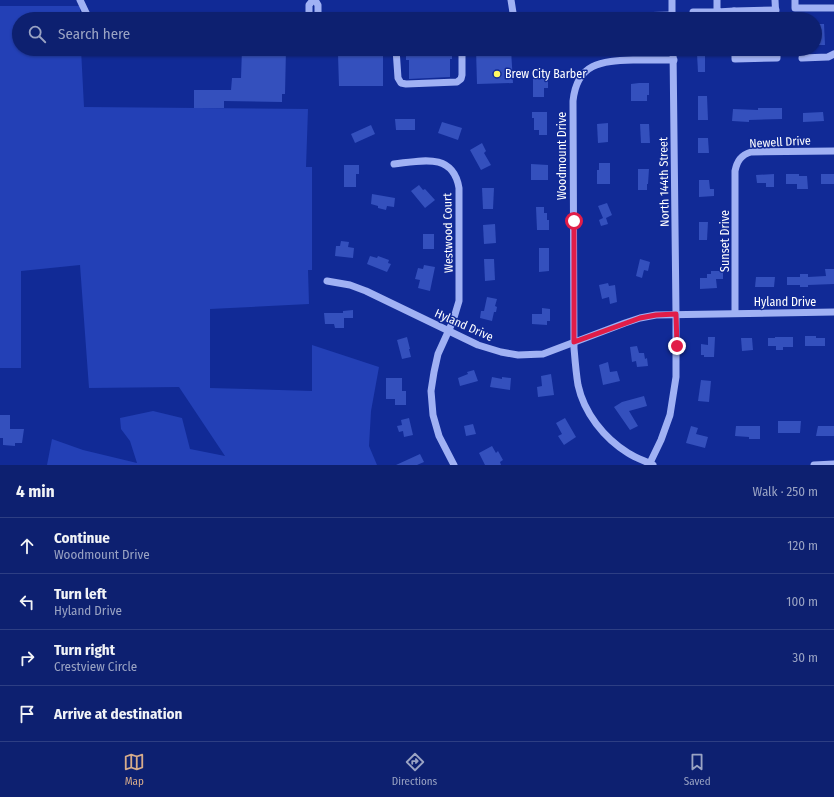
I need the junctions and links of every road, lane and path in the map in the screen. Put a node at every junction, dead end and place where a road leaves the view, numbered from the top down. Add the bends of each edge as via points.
1 (80, 0) edge
2 (314, 0) edge
3 (511, 0) edge
4 (672, 0) edge
5 (716, 0) edge
6 (775, 0) edge
7 (795, 0) edge
8 (834, 8) edge
9 (776, 10) joint
10 (86, 12) edge
11 (309, 12) edge
12 (318, 12) edge
13 (513, 12) edge
14 (672, 12) edge
15 (717, 12) edge
16 (759, 12) edge
17 (834, 54) edge
18 (396, 56) edge
19 (462, 56) edge
20 (674, 56) edge
21 (735, 56) edge
22 (777, 56) edge
23 (802, 58) dead end
24 (674, 60) junction
25 (834, 151) edge
26 (394, 164) dead end
27 (736, 168) joint
28 (327, 281) dead end
29 (834, 312) edge
30 (735, 313) junction
31 (676, 314) junction
32 (448, 331) junction
33 (574, 342) junction
34 (834, 464) edge
35 (454, 465) edge
36 (651, 465) edge
37 (814, 465) edge

1 - 10 street
2 - 11 street via 309,5
2 - 12 street via 318,5
3 - 13 street
4 - 14 street
5 - 15 street
6 - 9 street
7 - 8 street via 795,8
9 - 16 street
17 - 23 street via 828,57
18 - 19 street via 398,78 406,84 457,82 462,75
20 - 24 street, North 144th Street
21 - 22 street via 735,59
24 - 31 street, North 144th Street
24 - 33 street, Woodmount Drive via 605,62 595,65 575,86
25 - 27 street, Newell Drive via 751,152 740,158
26 - 32 street, Westwood Court via 440,162 450,168 457,180 460,294 457,310
27 - 30 street, Sunset Drive
28 - 32 street, Hyland Drive via 366,291
29 - 30 street, Hyland Drive
30 - 31 street, Hyland Drive
31 - 33 street, Hyland Drive via 640,318
31 - 36 street, North 144th Street via 674,398
32 - 33 street, Hyland Drive via 489,349 518,355 543,354
32 - 35 street, Westwood Court via 438,354 432,400 438,436
33 - 36 street, Woodmount Drive via 578,385 592,419 613,442
34 - 37 street

